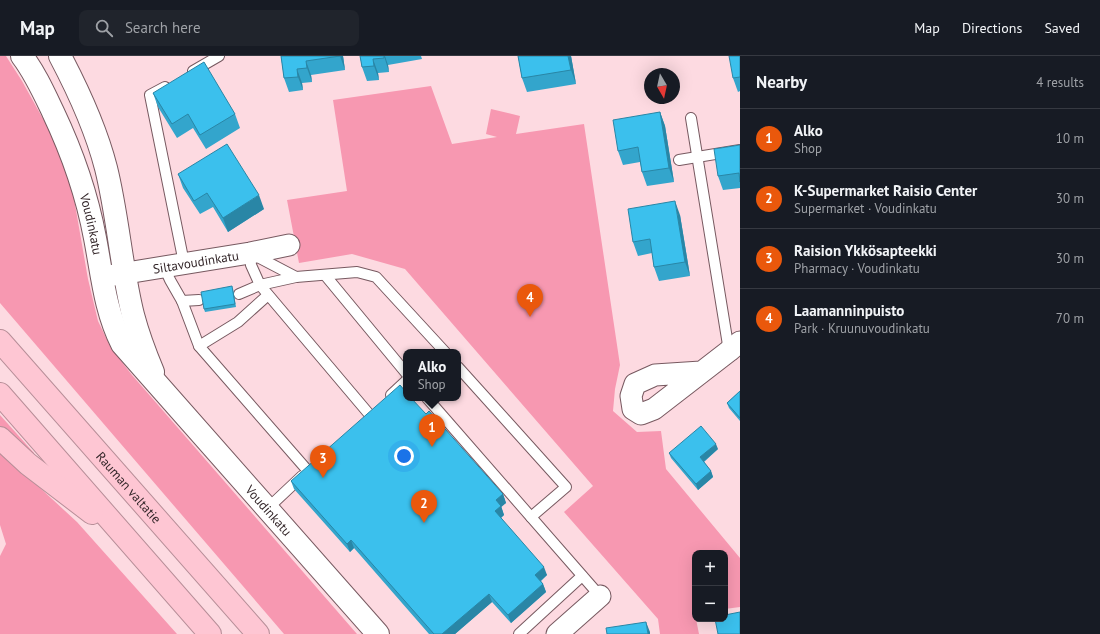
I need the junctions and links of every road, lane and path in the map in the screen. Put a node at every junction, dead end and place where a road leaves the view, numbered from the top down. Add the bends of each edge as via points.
1 (22, 56) edge
2 (60, 56) edge
3 (219, 56) edge
4 (184, 76) edge
5 (170, 83) edge
6 (691, 118) dead end
7 (740, 150) edge
8 (698, 158) junction
9 (679, 160) dead end
10 (289, 245) dead end
11 (250, 253) junction
12 (184, 263) junction
13 (164, 267) junction
14 (125, 274) junction
15 (326, 275) junction
16 (102, 277) junction
17 (296, 278) junction
18 (260, 285) junction
19 (239, 294) dead end
20 (268, 295) junction
21 (199, 300) dead end
22 (182, 301) junction
23 (0, 341) edge
24 (199, 346) junction
25 (734, 347) edge
26 (439, 349) edge
27 (403, 369) edge
28 (461, 370) edge
29 (701, 372) dead end
30 (403, 384) edge
31 (160, 388) junction
32 (0, 394) edge
33 (385, 400) edge
34 (430, 401) edge
35 (369, 414) edge
36 (0, 438) edge
37 (267, 509) junction
38 (531, 517) junction
39 (128, 540) junction
40 (582, 576) junction
41 (600, 596) joint
42 (210, 634) edge
43 (258, 634) edge
44 (378, 634) edge
45 (519, 634) edge
46 (557, 634) edge

1 - 16 main road, Voudinkatu via 58,121 74,161 87,200
2 - 14 main road, Voudinkatu via 82,100 100,146
3 - 4 lane
5 - 12 lane via 150,95
6 - 8 lane
7 - 8 lane
8 - 9 lane
8 - 25 lane
10 - 11 street, Siltavoudinkatu
11 - 12 street, Siltavoudinkatu
11 - 17 lane
11 - 18 lane via 251,265
12 - 13 street, Siltavoudinkatu
13 - 14 street, Siltavoudinkatu
13 - 22 lane
14 - 16 street, Siltavoudinkatu
14 - 31 main road, Voudinkatu via 144,351
15 - 17 lane
15 - 26 lane via 357,272 376,276
15 - 27 lane
16 - 31 main road, Voudinkatu via 115,331 122,344
17 - 18 lane
18 - 19 lane
18 - 20 lane
20 - 24 lane via 238,322
20 - 35 lane
21 - 22 lane
22 - 24 lane
23 - 43 highway, Rauman valtatie
24 - 37 lane via 311,468
25 - 29 street
28 - 38 lane via 566,487
30 - 33 lane
31 - 37 main road, Voudinkatu
32 - 39 highway
34 - 38 lane
36 - 39 highway via 28,464
37 - 44 main road, Voudinkatu
38 - 40 lane
39 - 42 highway
40 - 41 lane
40 - 45 lane
41 - 46 street

